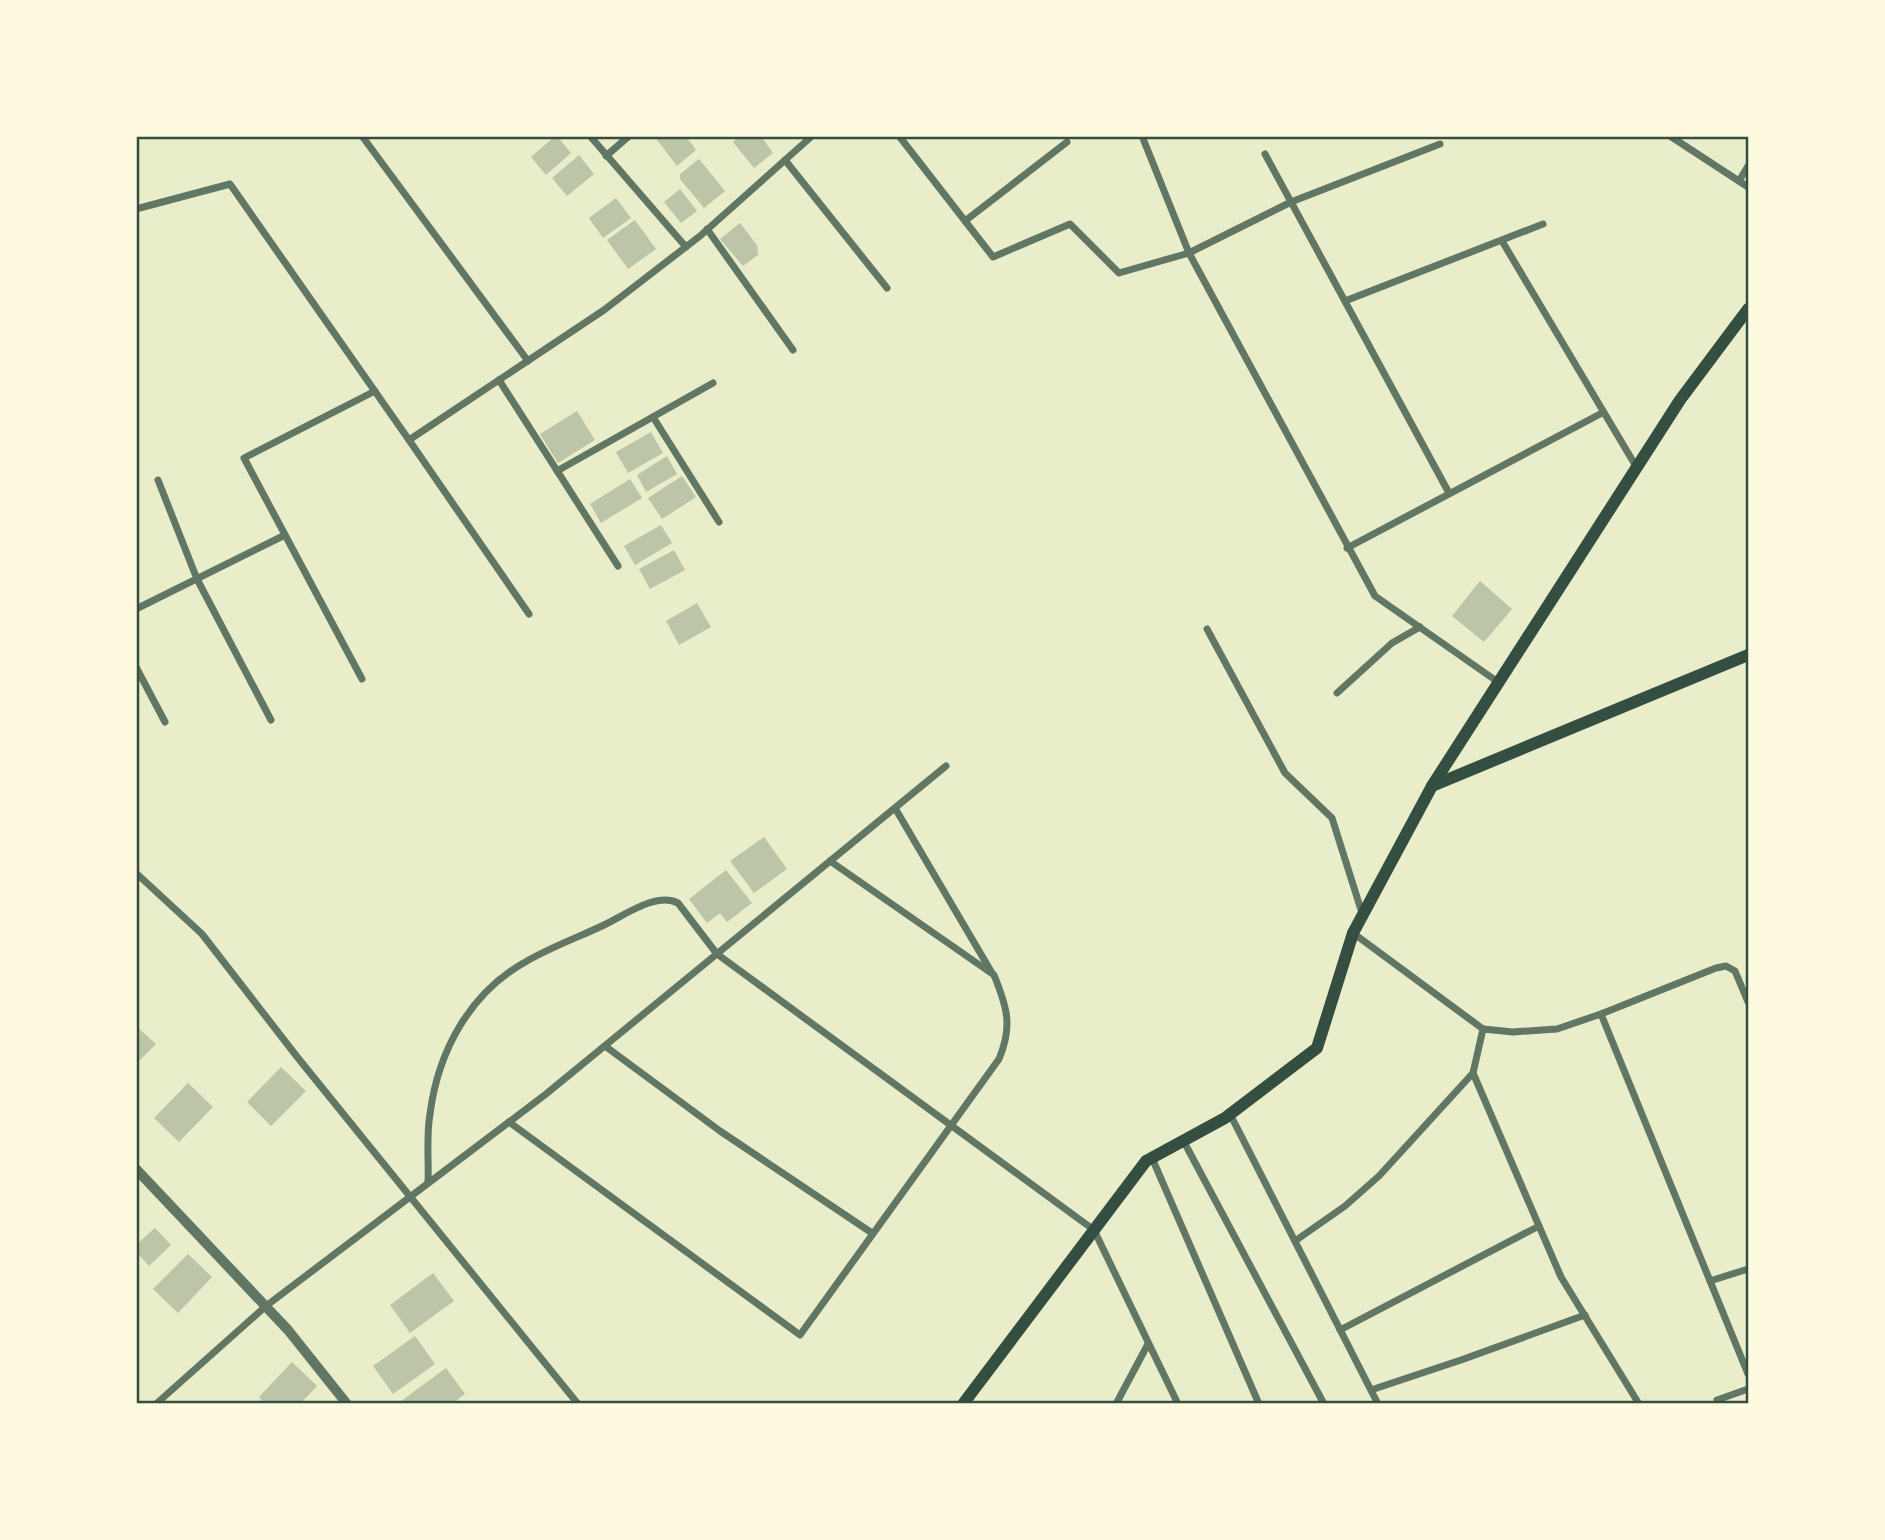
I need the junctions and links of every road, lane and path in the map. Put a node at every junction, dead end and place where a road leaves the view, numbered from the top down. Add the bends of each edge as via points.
1 (362, 136) edge
2 (590, 136) edge
3 (629, 136) edge
4 (812, 136) edge
5 (1142, 136) edge
6 (1670, 136) edge
7 (903, 138) edge
8 (1067, 142) dead end
9 (1440, 144) dead end
10 (1265, 154) dead end
11 (606, 156) junction
12 (785, 160) junction
13 (1748, 166) edge
14 (1738, 181) junction
15 (1748, 187) edge
16 (1291, 202) junction
17 (136, 209) edge
18 (965, 221) junction
19 (1543, 224) dead end
20 (707, 229) junction
21 (1502, 241) junction
22 (685, 247) junction
23 (1189, 253) junction
24 (887, 288) dead end
25 (1346, 301) junction
26 (1748, 309) edge
27 (793, 350) dead end
28 (528, 361) junction
29 (499, 380) junction
30 (713, 383) dead end
31 (375, 391) junction
32 (1602, 413) junction
33 (653, 417) junction
34 (409, 440) junction
35 (1637, 468) junction
36 (557, 471) junction
37 (158, 480) dead end
38 (1449, 494) junction
39 (719, 522) dead end
40 (285, 535) junction
41 (1347, 548) junction
42 (618, 566) dead end
43 (197, 579) junction
44 (136, 609) edge
45 (529, 614) dead end
46 (1420, 627) junction
47 (1207, 629) dead end
48 (1748, 655) edge
49 (136, 667) edge
50 (362, 680) dead end
51 (1498, 682) junction
52 (1337, 693) dead end
53 (271, 720) dead end
54 (165, 722) dead end
55 (946, 766) dead end
56 (1432, 786) junction
57 (895, 808) junction
58 (830, 861) junction
59 (136, 873) edge
60 (1362, 915) junction
61 (1353, 933) junction
62 (717, 954) junction
63 (994, 975) junction
64 (1748, 1002) edge
65 (1601, 1014) junction
66 (1483, 1029) junction
67 (605, 1046) junction
68 (1473, 1073) junction
69 (1230, 1114) junction
70 (509, 1122) junction
71 (949, 1125) junction
72 (1183, 1140) junction
73 (1152, 1158) junction
74 (136, 1169) edge
75 (428, 1183) junction
76 (410, 1197) junction
77 (1539, 1226) junction
78 (1094, 1230) junction
79 (873, 1233) junction
80 (1295, 1241) junction
81 (1748, 1269) edge
82 (1710, 1281) junction
83 (266, 1306) junction
84 (1585, 1315) junction
85 (1340, 1330) junction
86 (1148, 1344) junction
87 (1748, 1374) edge
88 (1748, 1389) edge
89 (1371, 1390) junction
90 (1718, 1402) edge
91 (156, 1404) edge
92 (347, 1404) edge
93 (578, 1404) edge
94 (962, 1404) edge
95 (1116, 1404) edge
96 (1178, 1404) edge
97 (1259, 1404) edge
98 (1324, 1404) edge
99 (1378, 1404) edge
100 (1640, 1404) edge
101 (1709, 1404) edge

1 - 28 street
2 - 11 street
3 - 11 street
4 - 12 street
5 - 23 street
6 - 14 street
7 - 18 street
8 - 18 street
9 - 16 street
10 - 16 street
11 - 22 street
12 - 20 street
12 - 24 street
13 - 14 street
14 - 15 street
16 - 23 street
16 - 25 street
17 - 31 street via 230,184
18 - 23 street via 993,257 1070,223 1119,273
19 - 21 street
20 - 22 street
20 - 27 street
21 - 25 street
21 - 32 street
22 - 28 street
23 - 41 street
25 - 38 street
26 - 35 main road via 1680,400
28 - 29 street
29 - 34 street
29 - 36 street
30 - 33 street
31 - 34 street
31 - 40 street via 244,458
32 - 35 street
32 - 38 street
33 - 36 street
33 - 39 street
34 - 45 street
35 - 51 main road
36 - 42 street
37 - 43 street
38 - 41 street
40 - 43 street
40 - 50 street
41 - 46 street via 1375,596
43 - 44 street
43 - 53 street
46 - 51 street
46 - 52 street via 1392,643
47 - 60 street via 1285,773 1332,818
48 - 56 main road
49 - 54 street
51 - 56 main road
55 - 57 street
56 - 60 main road
57 - 58 street
57 - 63 street
58 - 62 street
58 - 63 street
59 - 76 street via 202,934
60 - 61 main road
61 - 66 street
61 - 69 main road via 1317,1048
62 - 67 street
62 - 71 street
62 - 75 street via 678,903 661,899 525,962 490,989 460,1022 444,1056 429,1115
63 - 71 street via 1009,1025 1006,1042 999,1059
64 - 65 street via 1735,971 1726,967
65 - 66 street via 1558,1029
65 - 82 street
66 - 68 street
67 - 70 street
67 - 79 street via 720,1131
68 - 77 street
68 - 80 street via 1379,1176
69 - 72 main road
69 - 80 street
70 - 75 street
70 - 79 street via 800,1335
71 - 78 street
71 - 79 street
72 - 73 main road
72 - 98 street
73 - 78 main road
73 - 97 street
74 - 83 street
75 - 76 street
76 - 83 street
76 - 93 street
77 - 84 street via 1561,1277
77 - 85 street
78 - 86 street
78 - 94 main road
80 - 85 street
81 - 82 street
82 - 87 street
83 - 91 street
83 - 92 street
84 - 89 street
84 - 100 street
85 - 89 street
86 - 95 street
86 - 96 street
88 - 90 street
89 - 99 street
90 - 101 street

